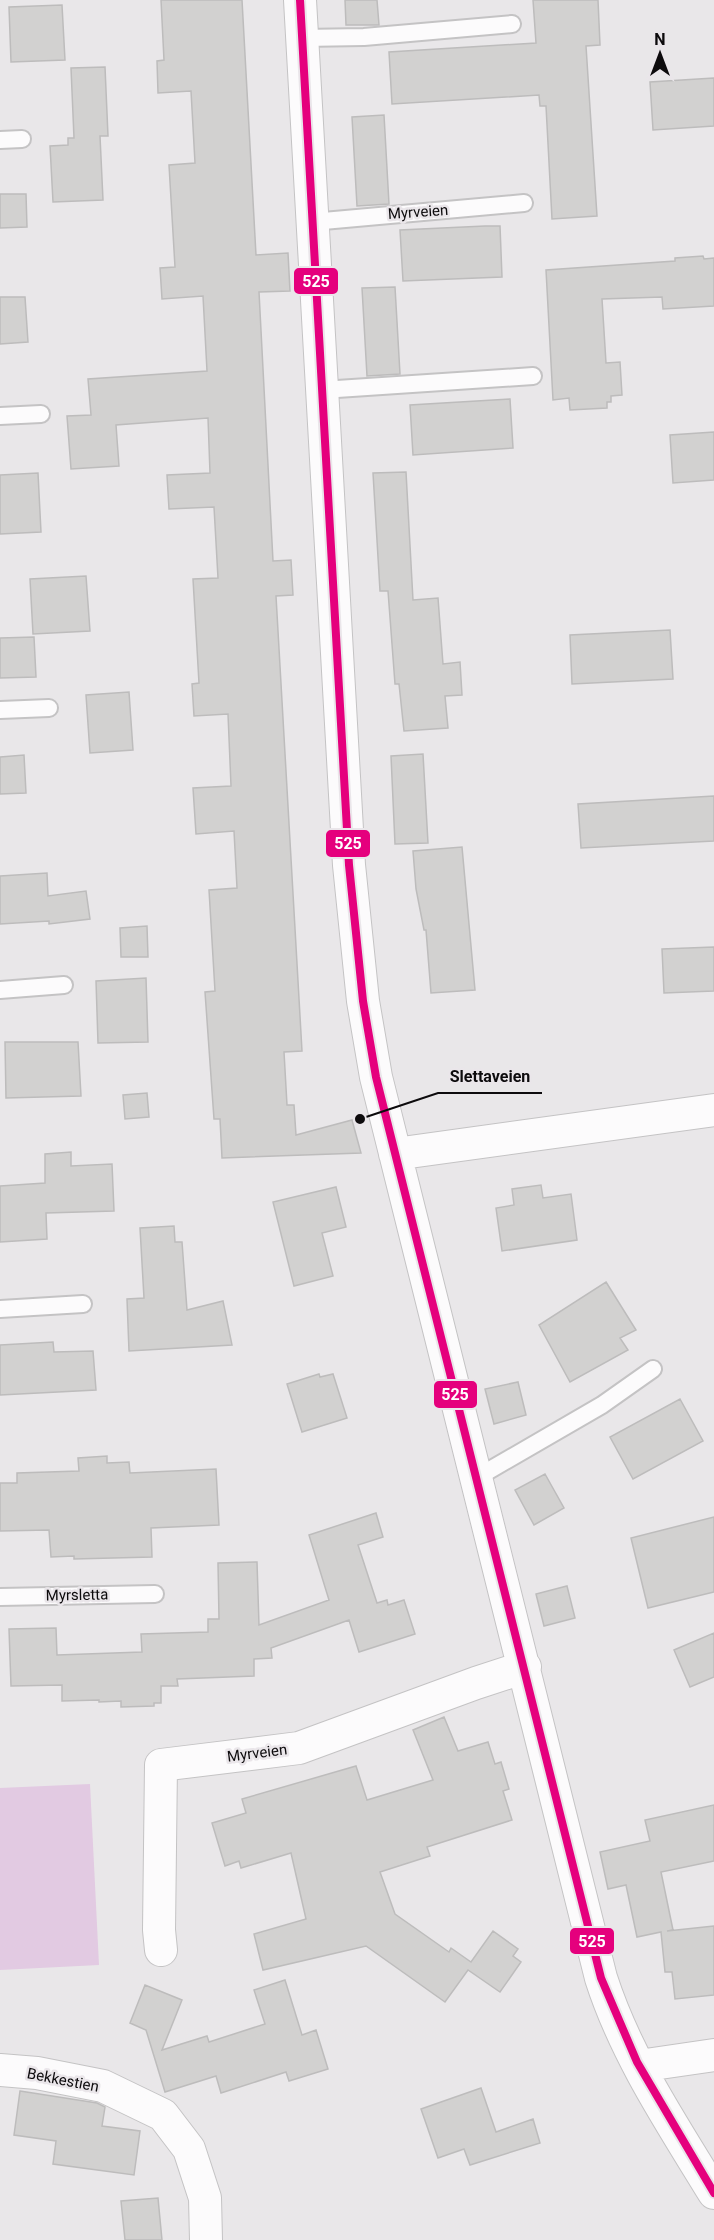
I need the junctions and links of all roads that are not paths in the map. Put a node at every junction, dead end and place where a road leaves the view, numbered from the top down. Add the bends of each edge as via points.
1 (300, 0) edge
2 (512, 24) dead end
3 (302, 38) junction
4 (22, 139) dead end
5 (0, 140) edge
6 (524, 203) dead end
7 (312, 222) junction
8 (533, 376) dead end
9 (322, 390) junction
10 (41, 414) dead end
11 (0, 416) edge
12 (49, 708) dead end
13 (0, 710) edge
14 (64, 985) dead end
15 (0, 990) edge
16 (714, 1110) edge
17 (395, 1154) junction
18 (83, 1304) dead end
19 (0, 1309) edge
20 (653, 1369) dead end
21 (476, 1478) junction
22 (155, 1594) dead end
23 (0, 1597) edge
24 (525, 1667) junction
25 (161, 1950) dead end
26 (714, 2055) edge
27 (639, 2066) junction
28 (0, 2070) edge
29 (714, 2193) edge
30 (206, 2240) edge

1 - 3 street
2 - 3 lane via 364,37
3 - 7 street
4 - 5 lane
6 - 7 lane, Myrveien
7 - 9 street
8 - 9 lane
9 - 17 street via 355,935 374,1066
10 - 11 lane
12 - 13 lane
14 - 15 lane
16 - 17 street
17 - 21 street
18 - 19 lane
20 - 21 lane via 602,1405
21 - 24 street
22 - 23 lane, Myrsletta
24 - 25 street, Myrveien via 299,1748 161,1765
24 - 27 street via 601,1978 616,2021
26 - 27 street
27 - 29 street
28 - 30 street, Bekkestien via 103,2086 163,2115 189,2149 205,2198

